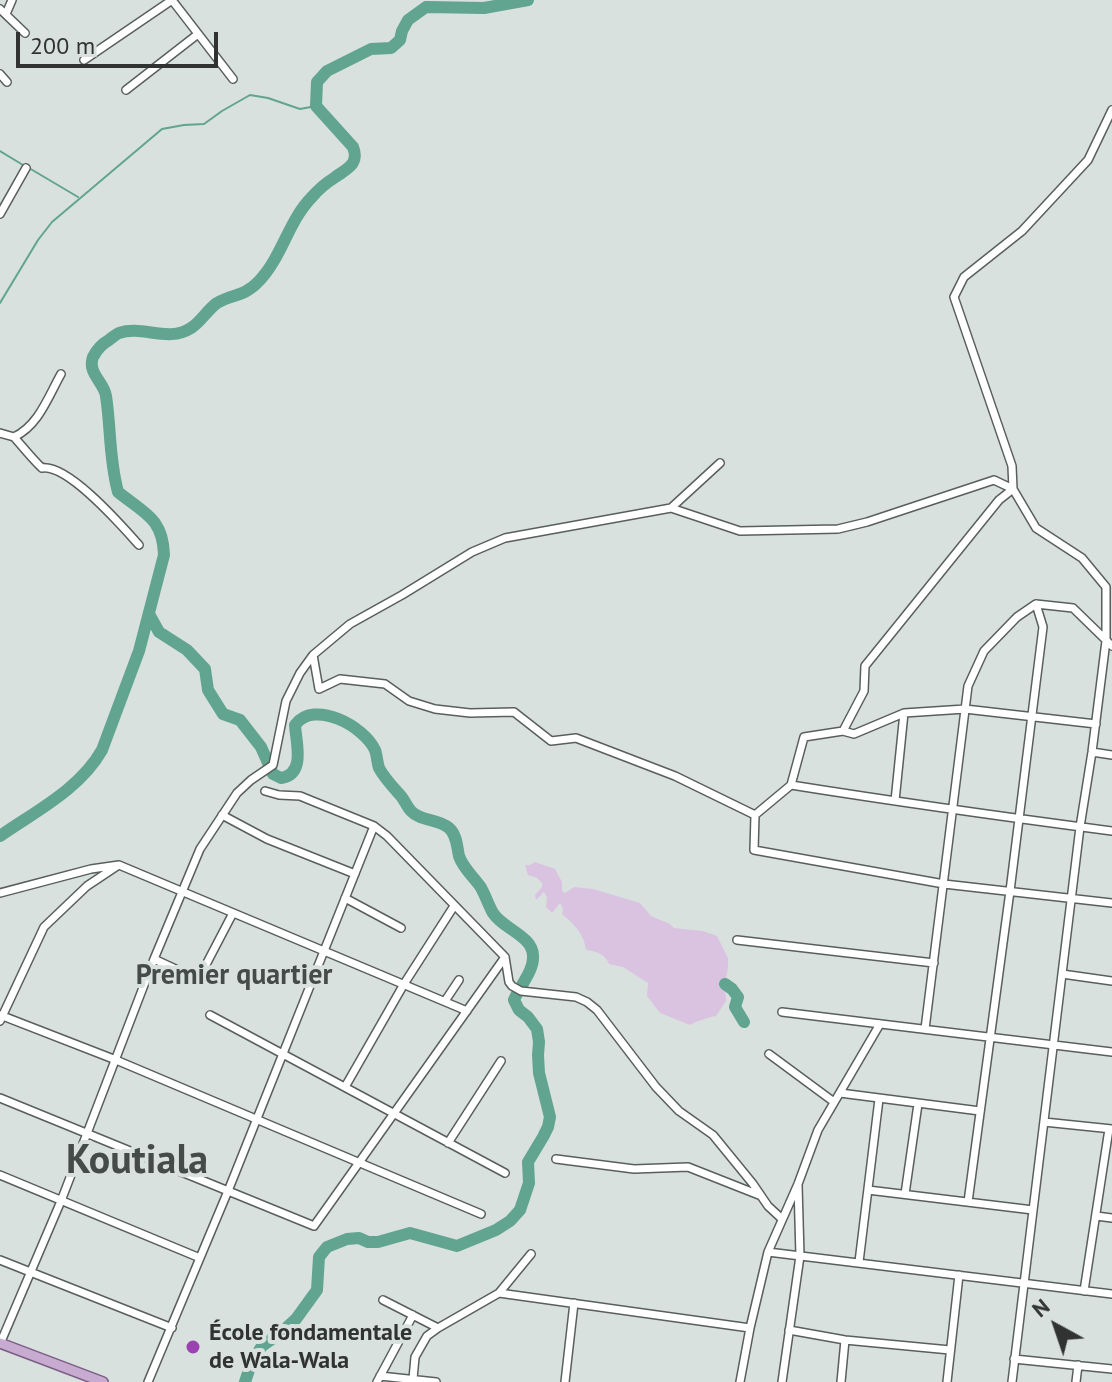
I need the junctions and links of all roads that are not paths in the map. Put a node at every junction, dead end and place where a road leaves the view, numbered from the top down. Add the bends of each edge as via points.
1 (12, 0) edge
2 (172, 0) edge
3 (3, 12) edge
4 (25, 33) dead end
5 (198, 34) junction
6 (84, 60) dead end
7 (0, 74) edge
8 (233, 79) dead end
9 (7, 82) dead end
10 (126, 90) dead end
11 (1112, 110) edge
12 (26, 168) dead end
13 (0, 214) edge
14 (61, 374) dead end
15 (0, 433) edge
16 (14, 437) junction
17 (720, 463) dead end
18 (1013, 489) junction
19 (671, 508) junction
20 (139, 545) dead end
21 (1036, 604) junction
22 (1109, 644) edge
23 (313, 655) junction
24 (965, 709) junction
25 (904, 713) junction
26 (1032, 717) junction
27 (1096, 724) junction
28 (843, 731) junction
29 (1092, 752) junction
30 (1112, 755) edge
31 (791, 785) junction
32 (265, 791) dead end
33 (895, 801) junction
34 (953, 808) junction
35 (222, 815) junction
36 (755, 815) junction
37 (1019, 818) junction
38 (374, 826) junction
39 (1080, 827) junction
40 (1112, 831) edge
41 (119, 865) junction
42 (355, 874) junction
43 (944, 884) junction
44 (182, 891) junction
45 (1010, 891) junction
46 (0, 893) edge
47 (345, 898) junction
48 (1071, 898) junction
49 (1112, 903) edge
50 (454, 906) junction
51 (233, 913) junction
52 (401, 928) dead end
53 (737, 940) dead end
54 (324, 951) junction
55 (505, 957) junction
56 (154, 959) junction
57 (934, 963) junction
58 (184, 973) dead end
59 (1062, 974) junction
60 (199, 978) dead end
61 (459, 980) dead end
62 (1112, 981) edge
63 (404, 984) junction
64 (445, 1001) junction
65 (467, 1011) junction
66 (782, 1012) dead end
67 (210, 1015) dead end
68 (1, 1018) edge
69 (880, 1024) junction
70 (925, 1029) junction
71 (989, 1037) junction
72 (1053, 1045) junction
73 (1112, 1052) edge
74 (283, 1054) junction
75 (769, 1054) dead end
76 (116, 1060) junction
77 (501, 1061) dead end
78 (345, 1087) junction
79 (840, 1093) junction
80 (0, 1098) edge
81 (879, 1099) junction
82 (834, 1102) junction
83 (918, 1104) junction
84 (980, 1111) junction
85 (393, 1115) junction
86 (257, 1119) junction
87 (1044, 1122) junction
88 (1111, 1129) edge
89 (86, 1133) junction
90 (448, 1143) junction
91 (556, 1159) dead end
92 (359, 1164) junction
93 (505, 1173) dead end
94 (0, 1175) edge
95 (798, 1184) junction
96 (868, 1190) junction
97 (228, 1191) junction
98 (905, 1194) junction
99 (759, 1195) junction
100 (61, 1201) junction
101 (968, 1202) junction
102 (1033, 1210) junction
103 (481, 1214) dead end
104 (1096, 1216) junction
105 (1112, 1218) edge
106 (782, 1219) junction
107 (768, 1252) junction
108 (531, 1254) dead end
109 (800, 1256) junction
110 (200, 1258) junction
111 (0, 1260) edge
112 (859, 1262) junction
113 (32, 1273) junction
114 (959, 1275) junction
115 (1024, 1284) junction
116 (1084, 1291) junction
117 (499, 1293) junction
118 (1112, 1294) edge
119 (383, 1300) dead end
120 (574, 1303) junction
121 (413, 1315) junction
122 (172, 1328) junction
123 (438, 1328) junction
124 (750, 1328) junction
125 (789, 1330) junction
126 (845, 1340) junction
127 (1, 1344) edge
128 (950, 1350) junction
129 (1014, 1359) junction
130 (1078, 1365) junction
131 (1112, 1369) edge
132 (378, 1379) edge
133 (413, 1379) junction
134 (103, 1382) edge
135 (148, 1382) edge
136 (436, 1382) edge
137 (565, 1382) edge
138 (740, 1382) edge
139 (782, 1382) edge
140 (841, 1382) edge
141 (947, 1382) edge
142 (1012, 1382) edge
143 (1076, 1382) edge

1 - 3 street
2 - 5 street
2 - 6 street
3 - 4 street
5 - 8 street
5 - 10 street
7 - 9 street
11 - 18 street via 1088,160 1022,231 964,277 954,297 1012,466
12 - 13 street
14 - 16 street via 41,413
15 - 16 street
16 - 20 street via 38,465 65,474
17 - 19 street
18 - 19 street via 994,480 838,529 740,531
18 - 22 street via 1036,528 1082,558 1106,587
18 - 28 street via 865,666 864,691
19 - 23 street via 505,538 350,624
21 - 22 street via 1073,608
21 - 24 street via 984,651 968,686
21 - 26 street via 1043,627
22 - 27 street
23 - 35 street via 286,701 270,768 237,793
23 - 36 street via 319,689 340,679 385,684 409,701 435,709 514,712 551,741 576,738 675,776
24 - 25 street
24 - 26 street
24 - 34 street
25 - 28 street via 854,734
25 - 33 street
26 - 27 street
26 - 37 street
27 - 29 street
28 - 31 street via 804,737
29 - 30 street
29 - 39 street
31 - 33 street
31 - 36 street
32 - 38 street via 300,796
33 - 34 street
34 - 37 street
34 - 43 street
35 - 42 street
35 - 44 street
36 - 43 street via 754,850
37 - 39 street
37 - 45 street
38 - 42 street
38 - 50 street
39 - 40 street
39 - 48 street
41 - 44 street
41 - 46 street
41 - 68 street via 87,886 44,927
42 - 47 street
43 - 45 street
43 - 57 street
44 - 51 street
44 - 56 street
45 - 48 street
45 - 71 street
47 - 52 street
47 - 54 street
48 - 49 street
48 - 59 street
50 - 55 street
50 - 63 street
51 - 54 street
51 - 60 street
53 - 57 street
54 - 63 street
54 - 74 street
55 - 65 street
55 - 99 street via 512,986 576,997 597,1010 656,1087 713,1135
56 - 58 street
56 - 76 street
57 - 70 street
59 - 62 street
59 - 72 street
61 - 64 street
63 - 64 street
63 - 78 street
64 - 65 street
65 - 85 street
66 - 69 street
67 - 74 street
68 - 76 street
69 - 70 street
69 - 79 street
70 - 71 street
71 - 72 street
71 - 84 street
72 - 73 street
72 - 87 street
74 - 78 street
74 - 86 street
75 - 82 street
76 - 86 street
76 - 89 street
77 - 90 street
78 - 85 street
79 - 81 street
79 - 82 street
80 - 89 street
81 - 83 street
81 - 96 street
82 - 95 street
83 - 84 street
83 - 98 street
84 - 101 street
85 - 90 street
85 - 92 street
86 - 92 street
86 - 97 street
87 - 88 street
87 - 102 street
88 - 104 street
89 - 97 street
89 - 100 street
90 - 93 street
91 - 99 street via 634,1169 688,1167
92 - 97 street via 314,1226
92 - 103 street
94 - 100 street
95 - 106 street
95 - 109 street
96 - 98 street
96 - 112 street
97 - 110 street
98 - 101 street
99 - 106 street
100 - 110 street
100 - 113 street
101 - 102 street
102 - 115 street
104 - 105 street
104 - 116 street
106 - 107 street
107 - 109 street
107 - 124 street
108 - 117 street
109 - 112 street
109 - 125 street
110 - 122 street
111 - 113 street
112 - 114 street
113 - 122 street
113 - 127 street
114 - 115 street
114 - 128 street
115 - 116 street
115 - 129 street
116 - 118 street
117 - 120 street
117 - 123 street
119 - 121 street
120 - 124 street
120 - 137 street
121 - 123 street
121 - 132 street
122 - 135 street
123 - 133 street via 415,1357
124 - 138 street
125 - 126 street
125 - 139 street
126 - 128 street
126 - 140 street
127 - 134 main road
128 - 141 street
129 - 130 street
129 - 142 street
130 - 131 street
130 - 143 street
132 - 133 street
133 - 136 street

